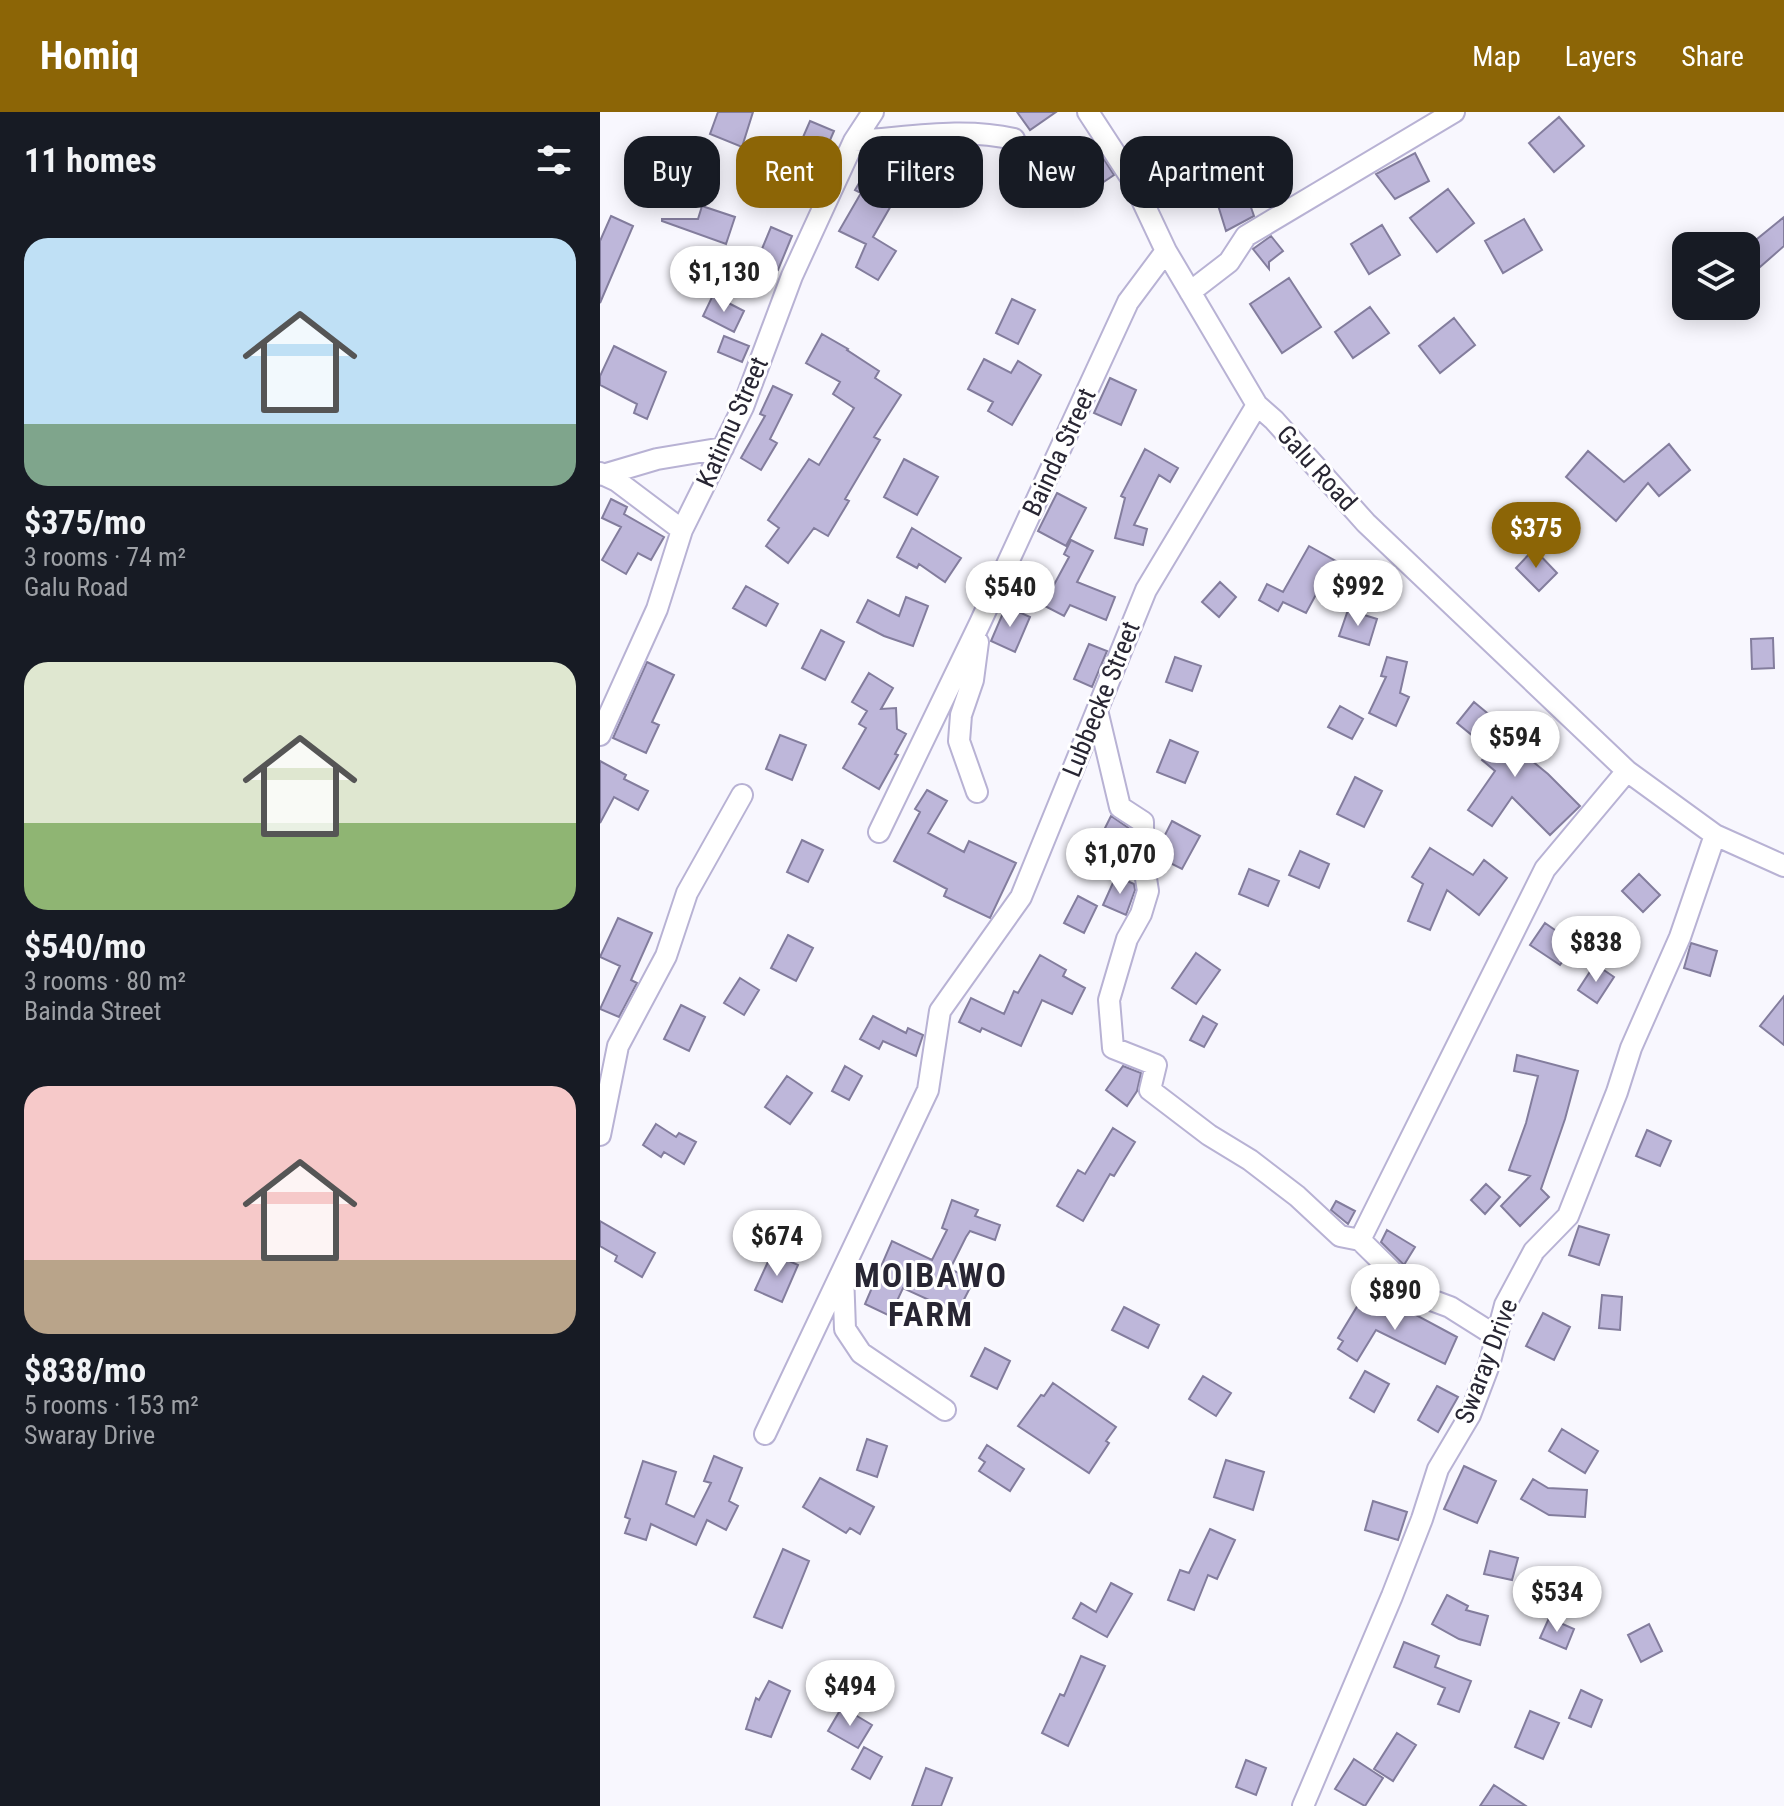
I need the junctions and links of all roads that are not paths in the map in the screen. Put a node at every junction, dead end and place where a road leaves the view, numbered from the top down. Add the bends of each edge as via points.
1 (873, 112) edge
2 (1088, 112) edge
3 (1454, 112) edge
4 (1004, 136) edge
5 (854, 141) junction
6 (1166, 251) junction
7 (1190, 292) junction
8 (1257, 405) junction
9 (723, 448) junction
10 (601, 474) edge
11 (682, 530) junction
12 (980, 623) junction
13 (1097, 710) junction
14 (600, 735) edge
15 (1627, 771) junction
16 (977, 792) dead end
17 (742, 795) dead end
18 (879, 832) dead end
19 (1715, 835) junction
20 (1784, 866) edge
21 (600, 1135) edge
22 (1360, 1240) junction
23 (843, 1269) junction
24 (1496, 1336) junction
25 (945, 1410) dead end
26 (765, 1434) dead end
27 (1303, 1806) edge

1 - 5 street, Katimu Street
2 - 6 street, Galu Road via 1133,181
3 - 7 street via 1246,236 1229,262
4 - 5 street via 929,133
5 - 9 street, Katimu Street via 792,276
6 - 7 street, Galu Road
6 - 12 street, Bainda Street via 1128,302
7 - 8 street, Galu Road
8 - 13 street, Lubbecke Street via 1146,590
8 - 15 street, Galu Road via 1366,523
9 - 10 street
9 - 11 street, Katimu Street
10 - 11 street
11 - 14 street, Katimu Street via 657,609
12 - 16 street via 959,741
12 - 18 street, Bainda Street
13 - 22 street via 1120,807 1143,822 1148,891 1109,1000 1113,1048 1156,1065 1150,1090 1297,1196 1340,1236
13 - 23 street, Lubbecke Street via 1021,897 940,1011 928,1090
15 - 19 street, Galu Road
15 - 22 street via 1545,869
17 - 21 street via 687,893 666,956 618,1046
19 - 20 street, Galu Road
19 - 24 street, Swaray Drive via 1680,937 1631,1048 1568,1216 1534,1251 1505,1305
22 - 24 street via 1415,1294 1450,1307
23 - 25 street via 845,1329 861,1353
23 - 26 street, Lubbecke Street
24 - 27 street, Swaray Drive via 1470,1415 1438,1469 1397,1584

